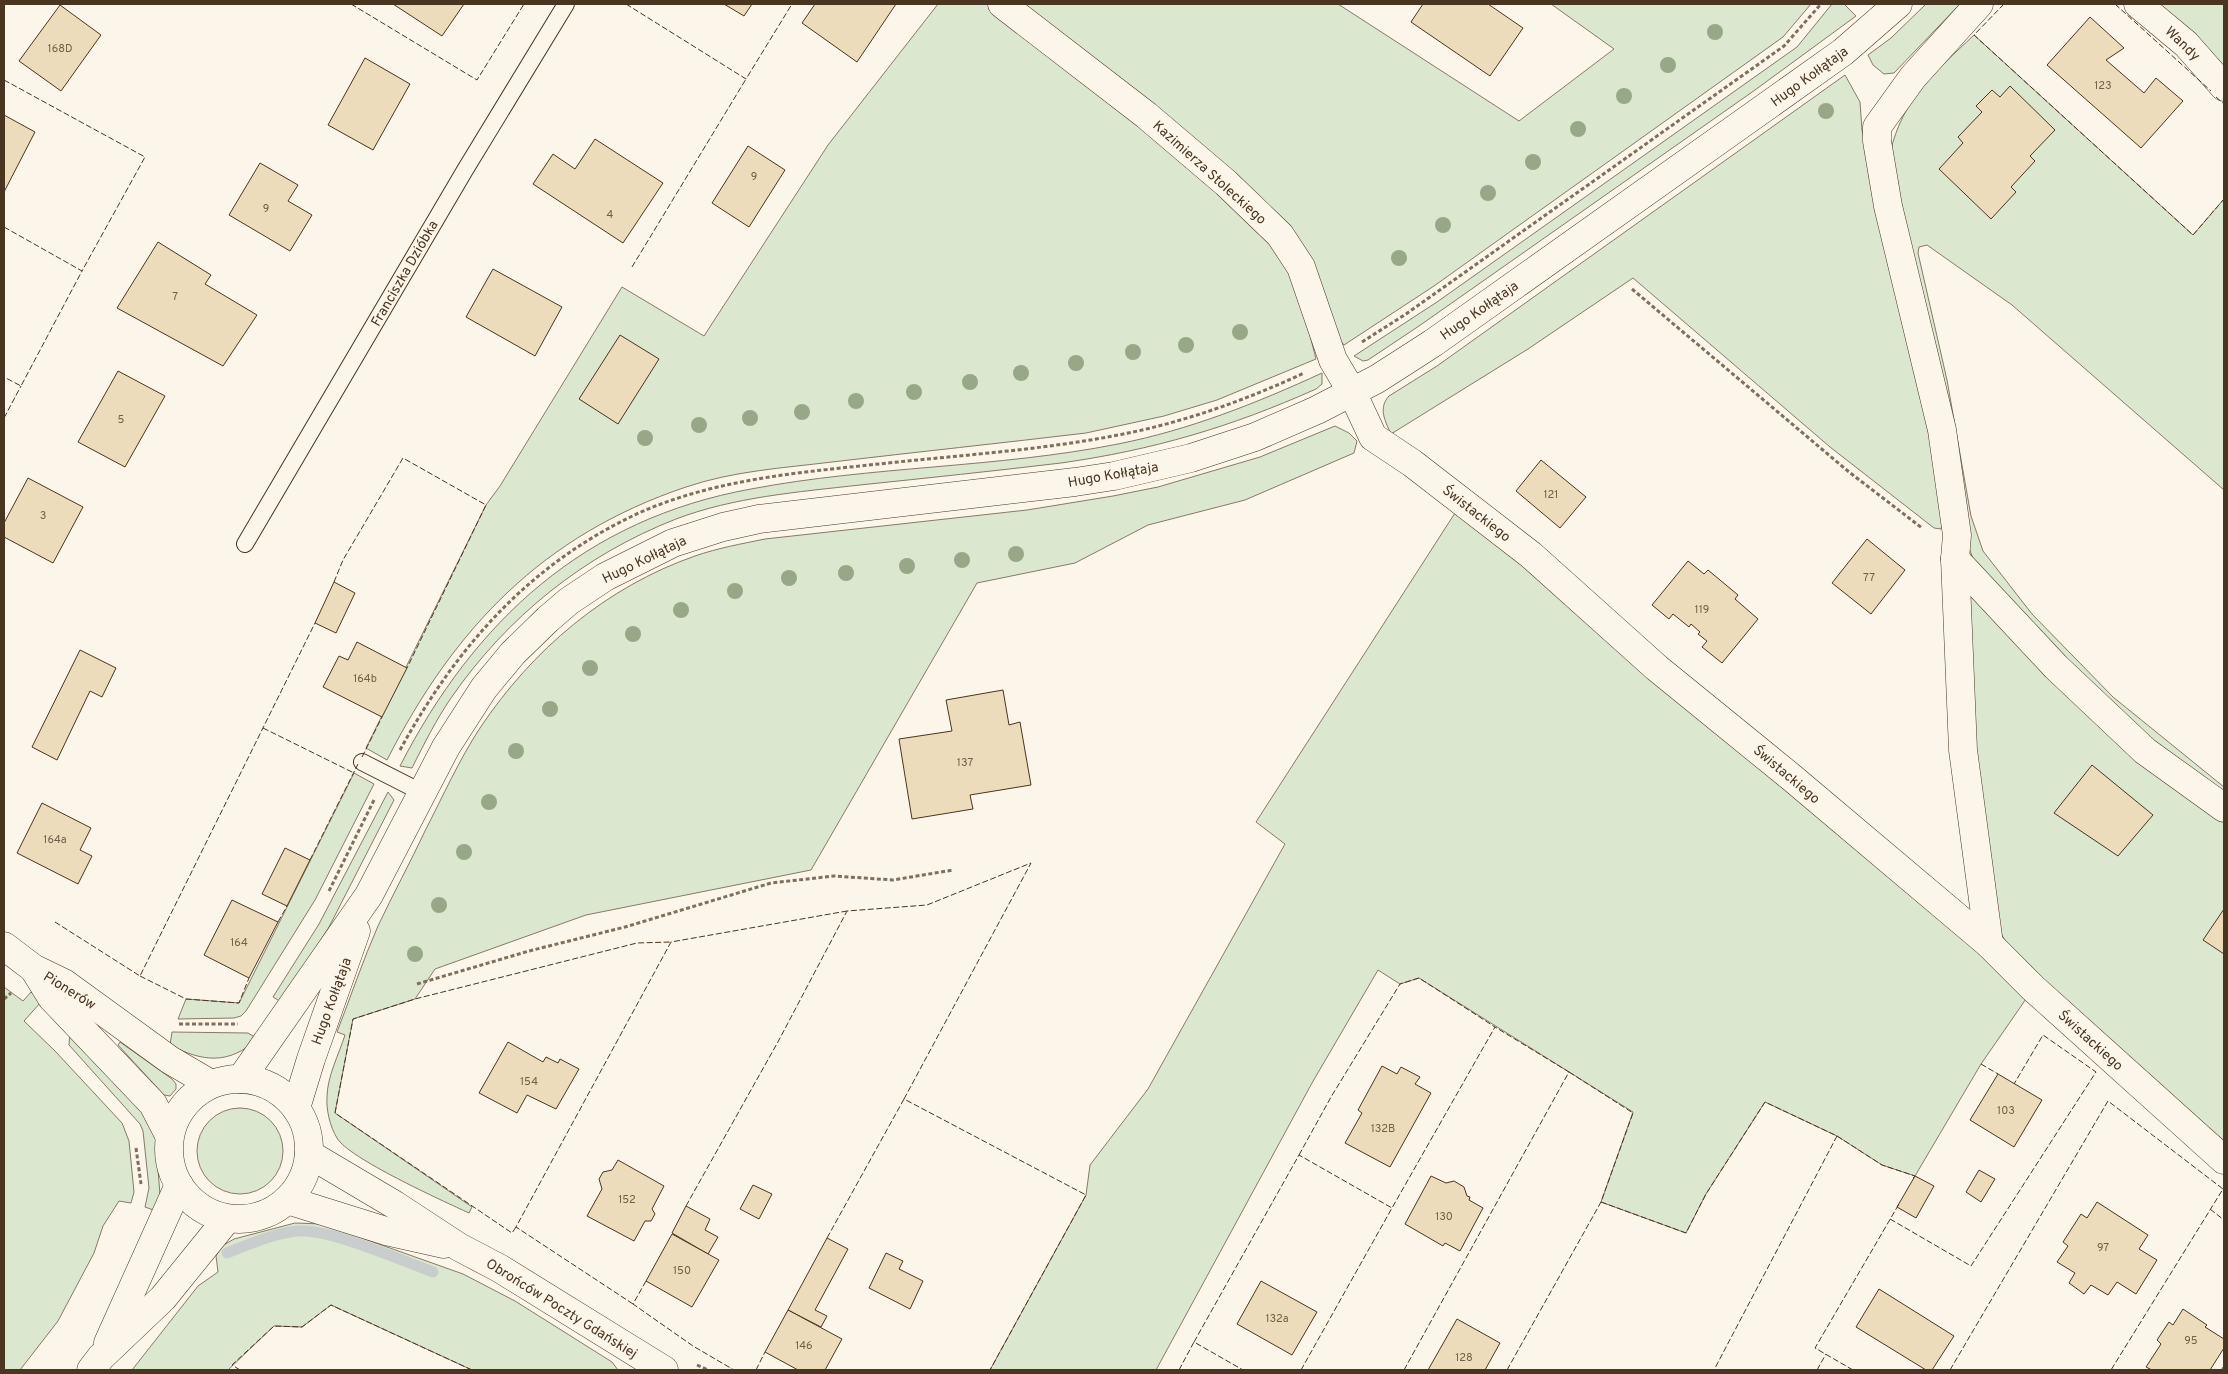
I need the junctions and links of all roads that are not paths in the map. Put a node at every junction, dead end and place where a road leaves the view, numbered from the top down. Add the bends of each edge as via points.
1 (566, 4) edge
2 (1002, 4) edge
3 (1898, 4) edge
4 (1979, 4) edge
5 (2138, 4) edge
6 (2224, 86) edge
7 (1352, 392) junction
8 (244, 544) dead end
9 (1955, 559) junction
10 (362, 762) dead end
11 (421, 792) junction
12 (2224, 808) edge
13 (369, 894) junction
14 (1989, 944) junction
15 (4, 946) edge
16 (33, 968) junction
17 (241, 1079) junction
18 (211, 1084) junction
19 (296, 1108) junction
20 (170, 1135) junction
21 (309, 1154) junction
22 (2224, 1160) edge
23 (179, 1185) junction
24 (287, 1200) junction
25 (227, 1219) junction
26 (459, 1247) junction
27 (96, 1363) edge
28 (664, 1370) edge

1 - 8 lane, Franciszka Dzióbka
2 - 7 street, Kazimierza Stoleckiego via 1146,115 1226,183 1280,235 1301,267 1324,338
3 - 7 street, Hugo Kołłątaja via 1843,52 1571,246 1434,343
4 - 9 street via 1913,77 1877,127 1888,206 1942,430 1957,535
5 - 6 street, Wandy via 2186,44
7 - 11 street, Hugo Kołłątaja via 1287,424 1223,448 1114,476 794,514 723,526 673,543 587,588 518,648 464,716
7 - 14 street, Świstackiego via 1373,437 1412,463 1531,555 1657,668
9 - 12 street via 2056,667 2145,751
9 - 14 street via 1963,750
10 - 11 lane
11 - 13 street, Hugo Kołłątaja
13 - 17 street, Hugo Kołłątaja
13 - 19 street, Hugo Kołłątaja
14 - 22 street, Świstackiego via 2033,988
15 - 16 street
16 - 18 street, Pionerów via 64,983 170,1060
16 - 20 street, Pionerów via 52,998 153,1104
17 - 18 street
17 - 19 street via 258,1081 280,1092
18 - 20 street via 192,1096 177,1114
19 - 21 street via 307,1130
20 - 23 street via 169,1158
21 - 24 street via 304,1177
21 - 26 street, Obrońców Poczty Gdańskiej
23 - 25 street via 188,1198 206,1212
23 - 27 street
24 - 25 street via 273,1212 250,1219
24 - 26 street, Obrońców Poczty Gdańskiej via 386,1231
25 - 27 street via 163,1298
26 - 28 street, Obrońców Poczty Gdańskiej via 499,1268

